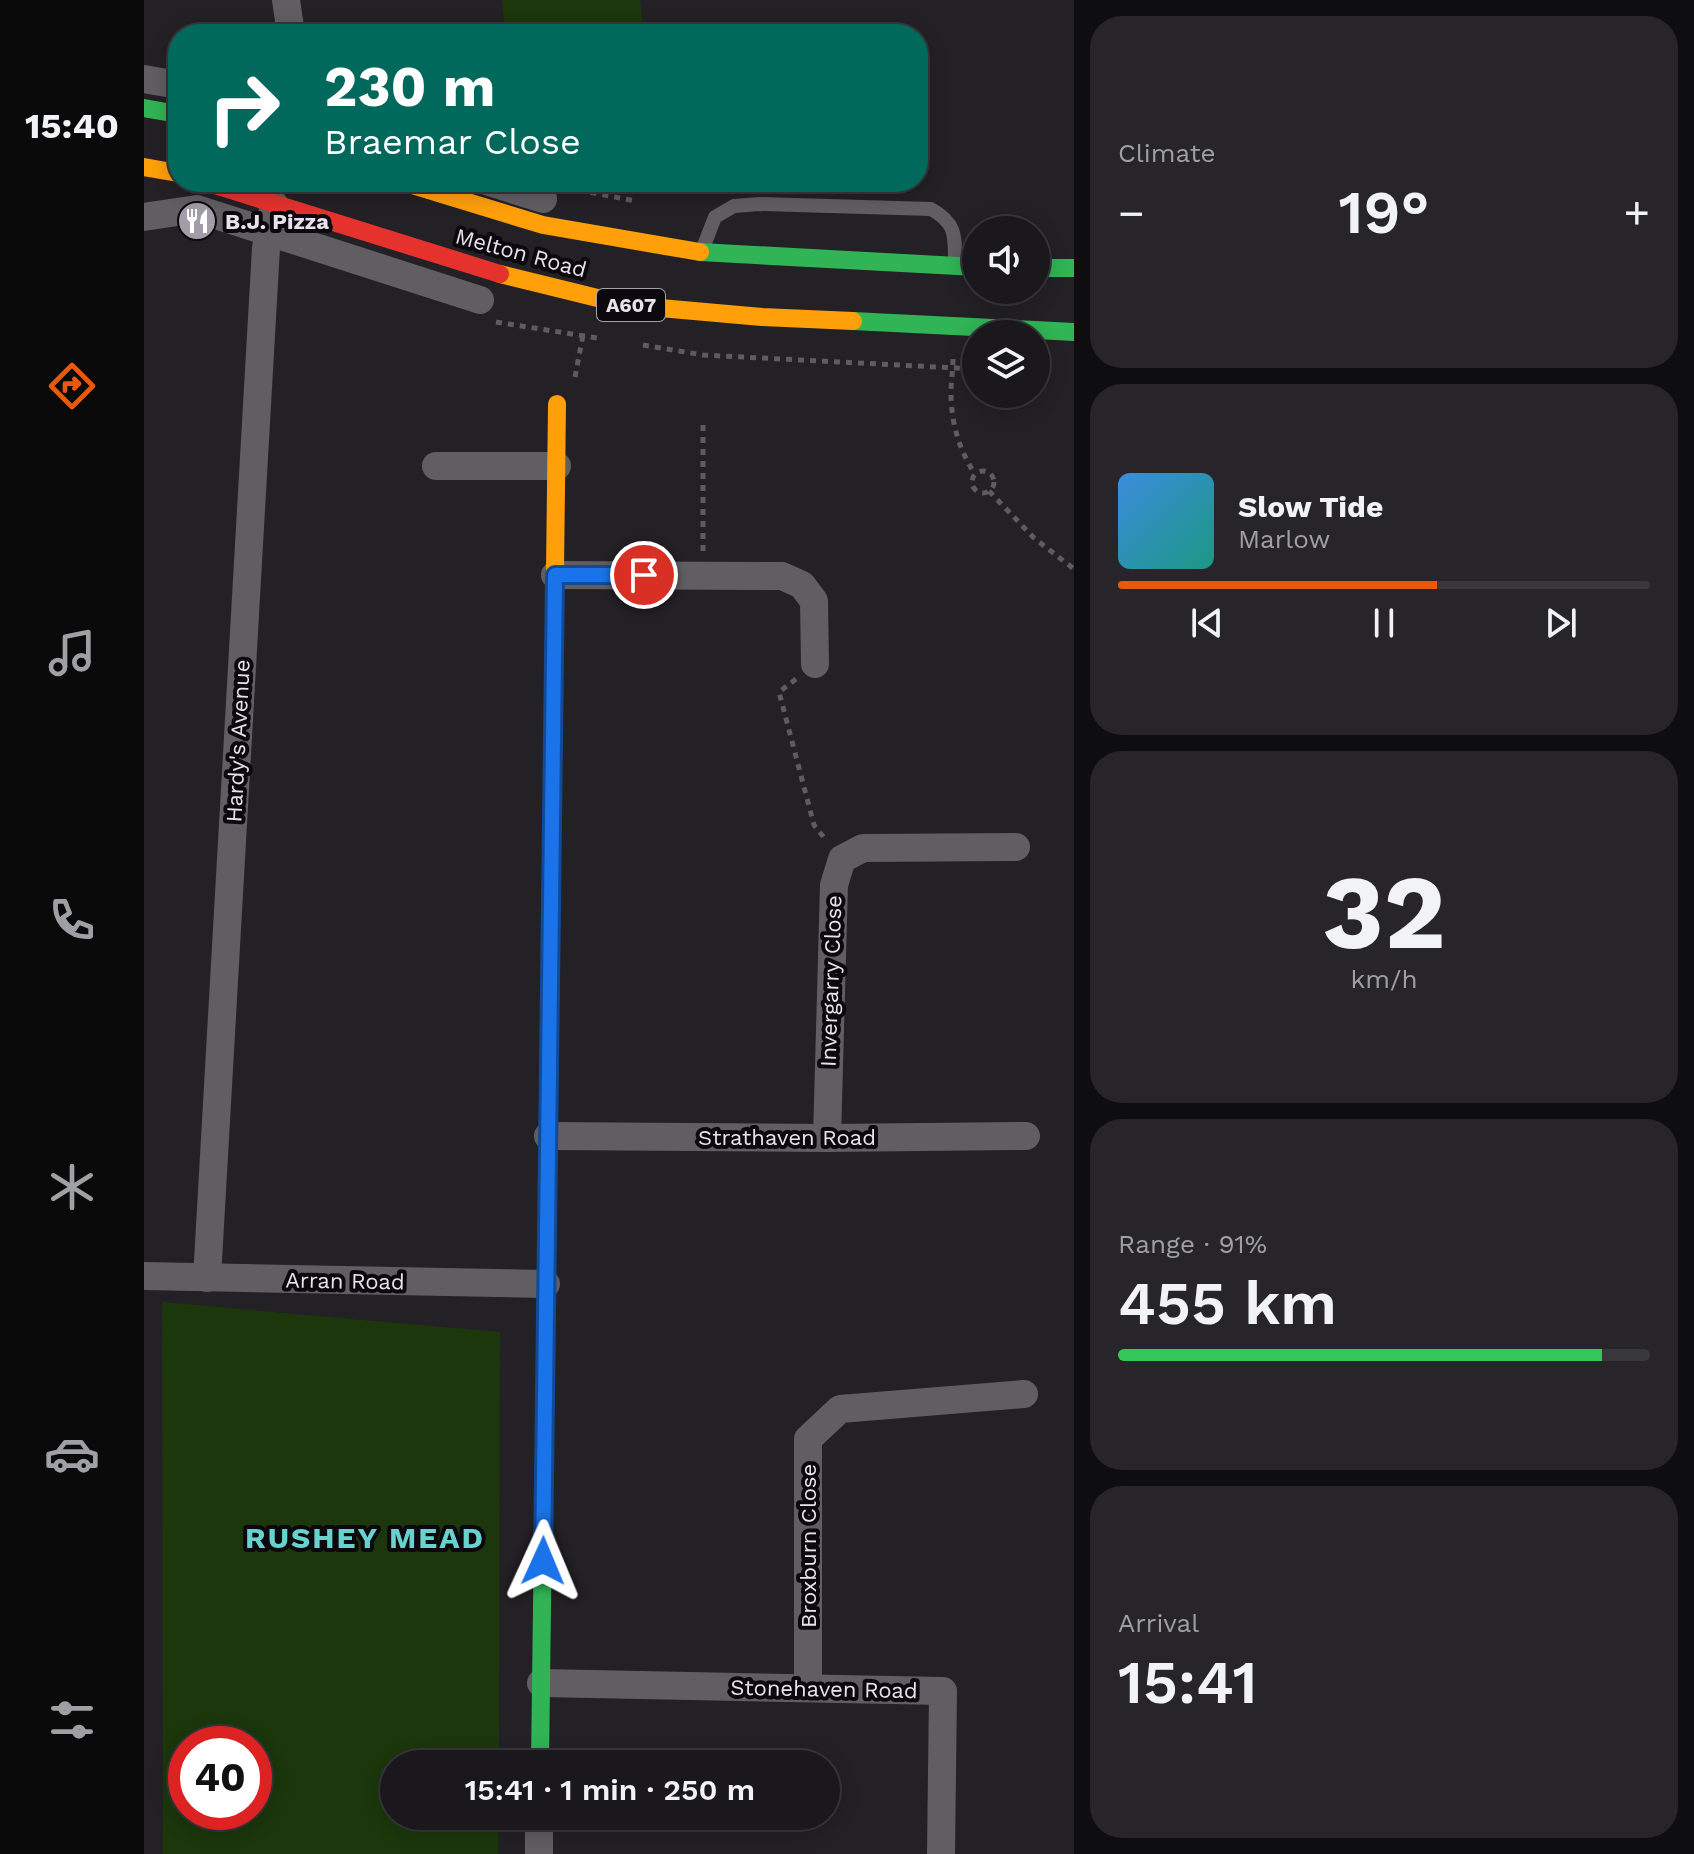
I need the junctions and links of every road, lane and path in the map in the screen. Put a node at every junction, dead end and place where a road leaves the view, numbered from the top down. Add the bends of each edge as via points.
1 (286, 0) edge
2 (290, 24) edge
3 (144, 79) edge
4 (168, 83) edge
5 (144, 108) edge
6 (168, 112) edge
7 (144, 167) edge
8 (168, 171) edge
9 (236, 192) edge
10 (437, 192) edge
11 (502, 192) edge
12 (274, 204) junction
13 (144, 217) edge
14 (542, 222) junction
15 (269, 233) junction
16 (702, 252) junction
17 (955, 267) junction
18 (962, 267) edge
19 (1050, 268) edge
20 (1074, 268) edge
21 (480, 300) dead end
22 (586, 327) dead end
23 (1074, 332) edge
24 (962, 368) edge
25 (557, 404) joint
26 (703, 424) dead end
27 (436, 466) dead end
28 (557, 466) junction
29 (975, 474) junction
30 (989, 491) junction
31 (1074, 569) edge
32 (555, 575) junction
33 (703, 575) junction
34 (815, 664) joint
35 (1016, 847) dead end
36 (842, 859) junction
37 (548, 1136) junction
38 (1026, 1136) dead end
39 (827, 1138) junction
40 (144, 1276) edge
41 (207, 1278) junction
42 (546, 1284) junction
43 (1024, 1394) dead end
44 (541, 1683) junction
45 (808, 1688) junction
46 (540, 1750) edge
47 (539, 1830) edge
48 (539, 1854) edge
49 (941, 1854) edge

1 - 2 street
3 - 4 street
5 - 6 main road
7 - 8 main road
9 - 12 main road, Melton Road / A607
10 - 14 main road, Melton Road
11 - 14 street
12 - 15 street, Hardy's Avenue
12 - 23 main road, Melton Road / A607 via 515,279 534,275 626,305
13 - 15 street via 197,209
14 - 16 main road, Melton Road
15 - 21 street
15 - 41 street, Hardy's Avenue
16 - 17 main road, Melton Road
16 - 17 lane via 715,217 734,206 931,209 946,217 955,236
17 - 18 main road, Melton Road
19 - 20 main road
22 - 25 path via 575,375 575,406
24 - 29 path via 953,368 953,419 961,450
25 - 28 main road
26 - 33 path
27 - 28 street
28 - 32 main road
29 - 30 path via 973,487
29 - 30 path via 991,475
30 - 31 path via 1034,538
32 - 33 street
32 - 37 main road
33 - 34 street via 782,576 802,585 814,601
34 - 36 path via 779,692 814,825
35 - 36 street via 863,848
36 - 39 street, Invergarry Close via 834,885
37 - 39 street, Strathaven Road
37 - 42 main road
38 - 39 street, Strathaven Road
40 - 41 street, Arran Road
41 - 42 street, Arran Road
42 - 44 main road
43 - 45 street, Broxburn Close via 840,1409 808,1439
44 - 45 street, Stonehaven Road
44 - 46 main road
45 - 49 street, Stonehaven Road via 943,1691
47 - 48 street

